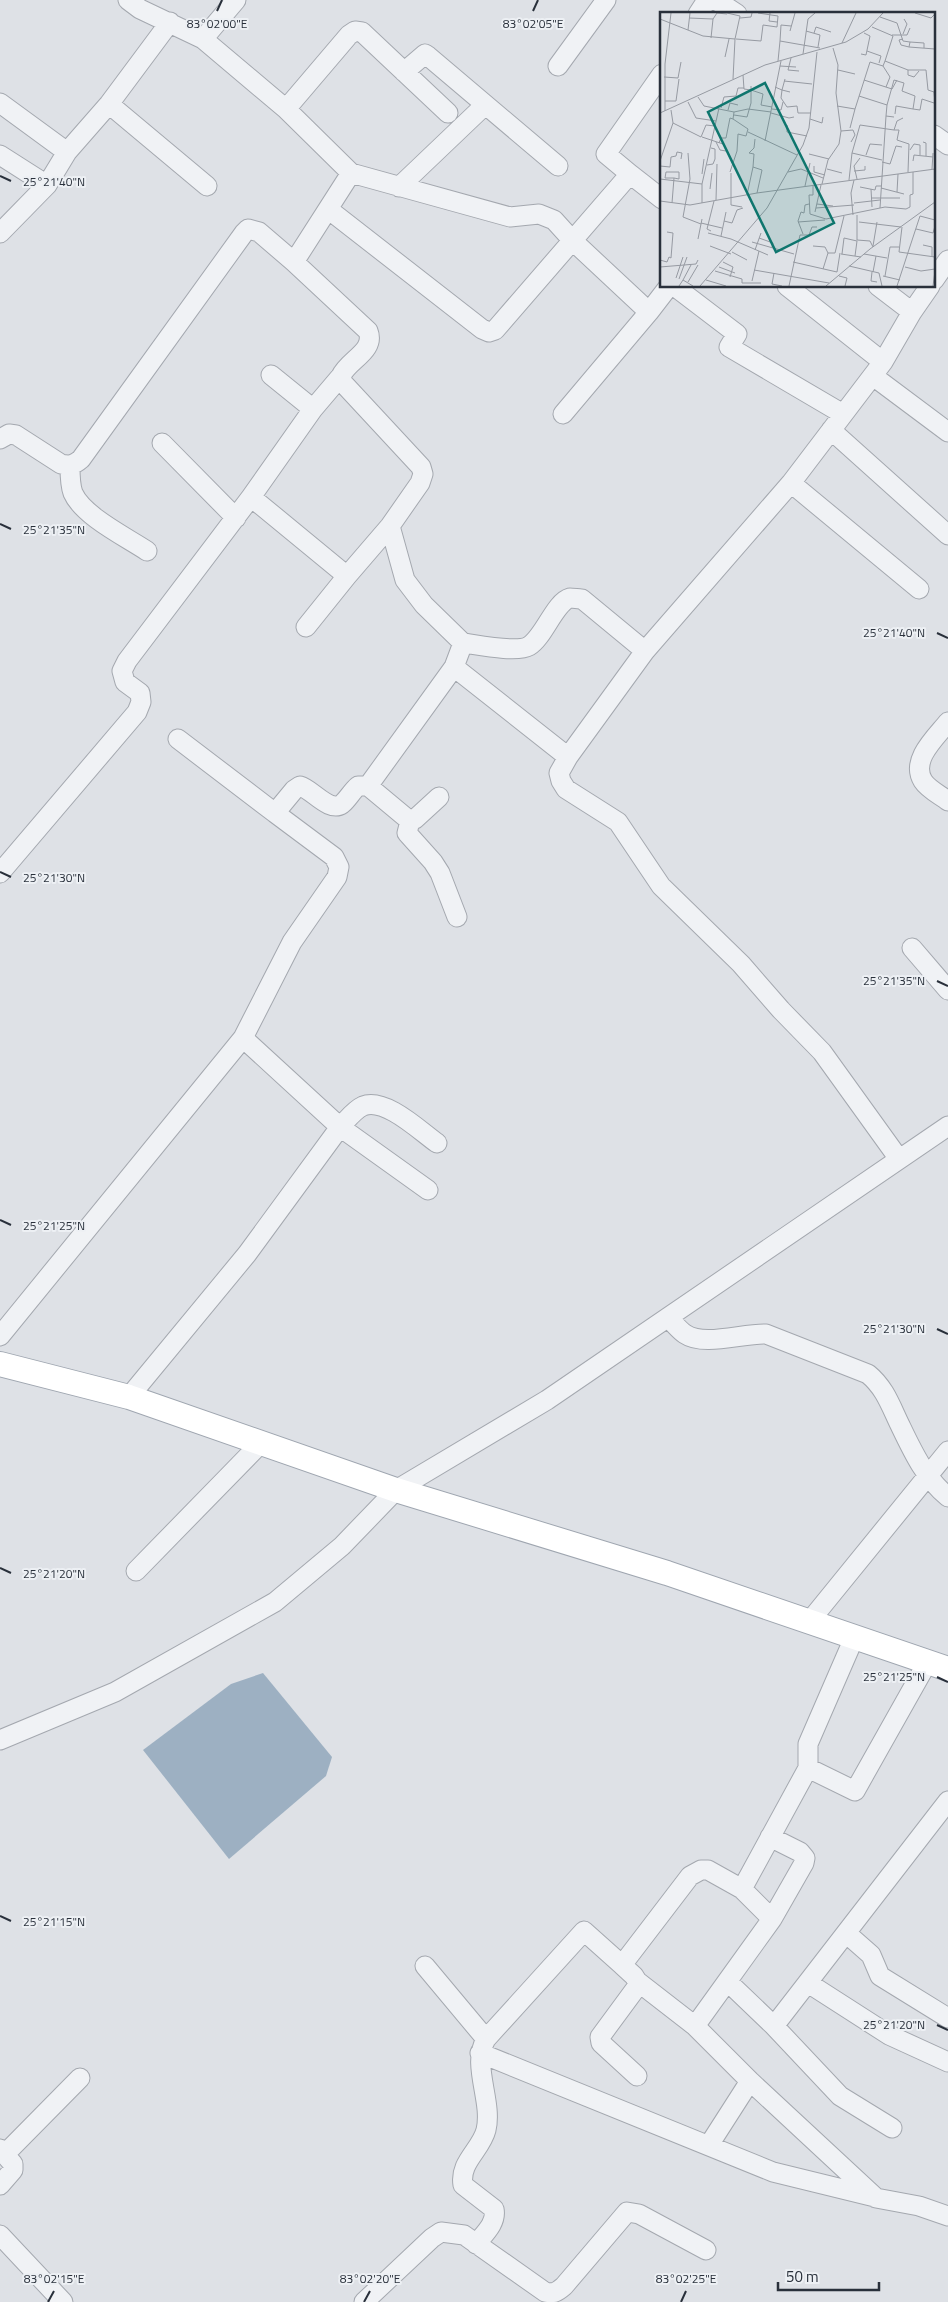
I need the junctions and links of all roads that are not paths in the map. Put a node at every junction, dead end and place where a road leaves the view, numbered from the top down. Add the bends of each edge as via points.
1 (128, 0) edge
2 (236, 0) edge
3 (606, 0) edge
4 (707, 0) edge
5 (716, 0) edge
6 (699, 12) edge
7 (733, 12) edge
8 (170, 22) junction
9 (203, 39) junction
10 (558, 66) dead end
11 (404, 72) junction
12 (660, 77) edge
13 (0, 104) edge
14 (109, 104) junction
15 (485, 106) junction
16 (286, 109) junction
17 (448, 114) dead end
18 (936, 136) edge
19 (948, 145) edge
20 (67, 152) junction
21 (0, 154) edge
22 (558, 166) dead end
23 (351, 173) junction
24 (630, 174) junction
25 (47, 184) junction
26 (207, 186) dead end
27 (399, 187) junction
28 (660, 197) edge
29 (328, 209) junction
30 (0, 233) edge
31 (573, 241) junction
32 (294, 262) junction
33 (668, 288) edge
34 (677, 288) edge
35 (789, 288) edge
36 (881, 288) edge
37 (929, 288) edge
38 (649, 312) junction
39 (912, 312) junction
40 (878, 369) junction
41 (271, 375) dead end
42 (341, 376) junction
43 (313, 409) junction
44 (563, 414) dead end
45 (843, 414) junction
46 (831, 430) junction
47 (948, 432) edge
48 (0, 439) edge
49 (162, 443) dead end
50 (70, 466) junction
51 (791, 483) junction
52 (251, 497) junction
53 (236, 518) junction
54 (390, 526) junction
55 (948, 535) edge
56 (147, 551) dead end
57 (347, 576) junction
58 (919, 589) dead end
59 (306, 627) dead end
60 (463, 643) junction
61 (645, 651) junction
62 (454, 667) junction
63 (948, 722) edge
64 (178, 739) dead end
65 (568, 757) junction
66 (368, 786) junction
67 (439, 797) dead end
68 (948, 801) edge
69 (275, 813) junction
70 (410, 821) junction
71 (0, 873) edge
72 (457, 917) dead end
73 (912, 948) dead end
74 (948, 990) edge
75 (243, 1038) junction
76 (948, 1126) edge
77 (340, 1127) junction
78 (437, 1143) dead end
79 (899, 1159) junction
80 (428, 1190) dead end
81 (668, 1318) junction
82 (0, 1336) edge
83 (0, 1364) edge
84 (129, 1398) junction
85 (261, 1443) junction
86 (948, 1451) edge
87 (928, 1477) junction
88 (396, 1490) junction
89 (948, 1497) edge
90 (136, 1571) dead end
91 (809, 1622) junction
92 (854, 1638) junction
93 (937, 1666) edge
94 (0, 1740) edge
95 (808, 1768) junction
96 (948, 1801) edge
97 (770, 1837) junction
98 (742, 1888) junction
99 (772, 1919) junction
100 (846, 1933) junction
101 (622, 1965) junction
102 (425, 1966) dead end
103 (638, 1980) junction
104 (728, 1982) junction
105 (808, 1983) junction
106 (948, 2018) edge
107 (695, 2026) junction
108 (774, 2026) junction
109 (483, 2046) junction
110 (948, 2062) edge
111 (637, 2076) dead end
112 (80, 2078) dead end
113 (750, 2081) junction
114 (892, 2128) dead end
115 (709, 2145) junction
116 (3, 2152) edge
117 (0, 2186) edge
118 (876, 2198) junction
119 (948, 2216) edge
120 (0, 2235) edge
121 (476, 2244) junction
122 (706, 2250) dead end
123 (63, 2302) edge
124 (364, 2302) edge

1 - 8 street
2 - 9 street
3 - 10 street
4 - 6 street
5 - 7 street
8 - 9 street
8 - 14 street
9 - 16 street
11 - 15 street via 425,54
11 - 16 street via 362,32 355,31
11 - 17 street
12 - 24 street via 606,154
13 - 20 street
14 - 20 street
14 - 26 street
15 - 22 street
15 - 27 street
16 - 23 street
18 - 19 street
20 - 25 street
21 - 25 street
23 - 27 street
23 - 29 street
24 - 28 street
24 - 31 street
25 - 30 street
27 - 31 street via 510,217 539,214 554,220
29 - 31 street via 489,332 495,330
29 - 32 street
31 - 38 street
32 - 42 street via 368,331 371,338 369,346 344,368
32 - 50 street via 258,232 248,229 81,459
33 - 38 street
34 - 45 street via 737,334 729,346
35 - 40 street
36 - 39 street
37 - 39 street
38 - 44 street
39 - 40 street
40 - 45 street
40 - 47 street
41 - 43 street
42 - 43 street
42 - 54 street via 343,383 421,467 420,483
43 - 52 street
45 - 46 street
46 - 51 street
46 - 55 street
48 - 50 street via 9,434 16,435 61,464
49 - 53 street
50 - 56 street via 72,491 77,501
51 - 58 street
51 - 61 street
52 - 53 street
52 - 57 street
53 - 71 street via 122,671 125,682 140,693 137,712
54 - 57 street
54 - 60 street via 404,580
57 - 59 street
60 - 61 street via 518,649 528,647 570,598 582,600
60 - 62 street
61 - 65 street
62 - 65 street
62 - 66 street
63 - 68 street via 926,751 919,772 924,782
64 - 69 street
65 - 79 street via 559,773 566,789 618,822 661,886 741,964 822,1052
66 - 69 street via 358,786 342,804 336,806 330,806 300,786
66 - 70 street
67 - 70 street
69 - 75 street via 334,857 339,867 337,877 292,942
70 - 72 street via 407,833 440,873
73 - 74 street
75 - 77 street
75 - 82 street
76 - 79 street
77 - 78 street via 364,1106 380,1105
77 - 80 street
77 - 84 street via 248,1254
79 - 81 street
81 - 87 street via 696,1339 766,1334 868,1374 885,1392
81 - 88 street via 547,1400
83 - 84 main road
84 - 85 main road
85 - 88 main road
85 - 90 street
86 - 87 street
87 - 89 street
87 - 91 street
88 - 91 main road via 667,1573
88 - 94 street via 342,1546 276,1602 115,1692
91 - 92 main road
92 - 93 main road
92 - 95 street via 808,1744
93 - 95 street via 855,1791
95 - 97 street
96 - 100 street
97 - 98 street
97 - 99 street via 800,1852 805,1858
98 - 99 street
98 - 101 street via 708,1870 700,1870 690,1876
99 - 104 street
100 - 105 street
100 - 106 street via 871,1955 880,1976
101 - 103 street
101 - 109 street via 584,1931
102 - 109 street
103 - 107 street
103 - 111 street via 636,1990 600,2037 601,2043
104 - 107 street
104 - 108 street
105 - 108 street
105 - 110 street via 889,2035
107 - 113 street
108 - 114 street via 840,2096
109 - 115 street
109 - 121 street via 486,2129 461,2176 463,2185 490,2204 495,2215
112 - 116 street
113 - 115 street
113 - 118 street
115 - 118 street via 773,2172
116 - 117 street via 14,2164
118 - 119 street via 919,2206
120 - 123 street
121 - 122 street via 551,2293 564,2286 627,2212 639,2214
121 - 124 street via 464,2235 441,2232

